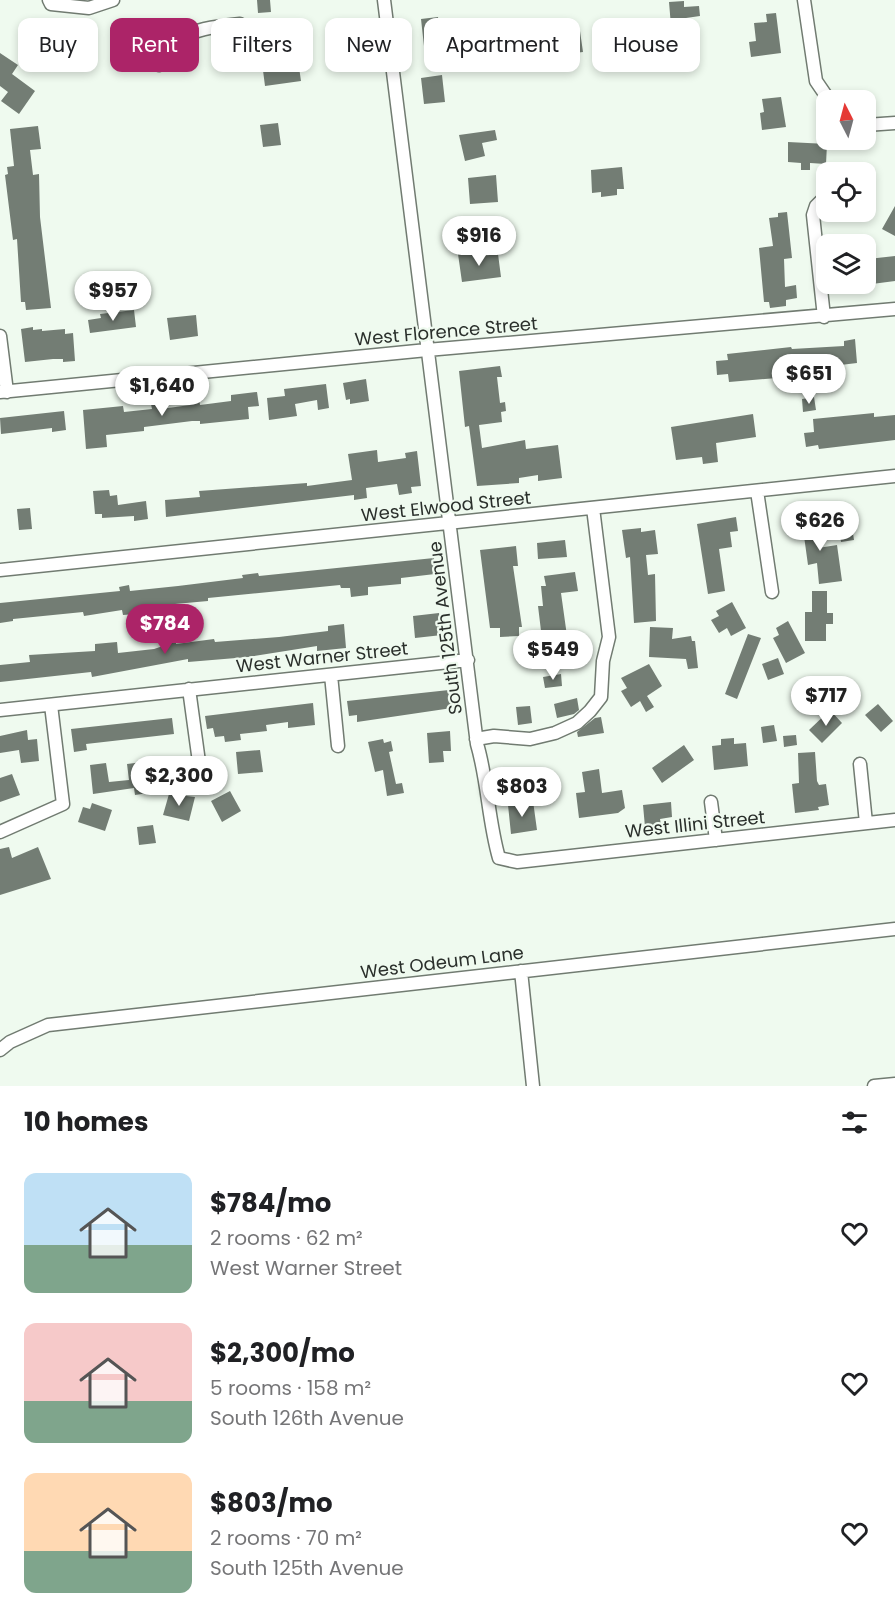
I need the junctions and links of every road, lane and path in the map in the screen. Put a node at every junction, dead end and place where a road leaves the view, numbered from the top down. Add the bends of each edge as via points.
1 (49, 0) edge
2 (113, 0) edge
3 (384, 0) edge
4 (804, 0) edge
5 (822, 90) edge
6 (895, 123) edge
7 (876, 124) edge
8 (816, 206) edge
9 (895, 309) edge
10 (824, 316) junction
11 (0, 336) edge
12 (427, 350) junction
13 (3, 392) edge
14 (895, 476) edge
15 (757, 491) junction
16 (593, 508) junction
17 (450, 524) junction
18 (0, 570) edge
19 (772, 591) dead end
20 (468, 660) junction
21 (331, 675) junction
22 (189, 689) junction
23 (51, 705) junction
24 (0, 710) edge
25 (476, 739) junction
26 (338, 746) dead end
27 (199, 762) dead end
28 (860, 764) dead end
29 (711, 802) dead end
30 (895, 820) edge
31 (866, 823) junction
32 (0, 832) edge
33 (716, 840) junction
34 (499, 858) joint
35 (895, 929) edge
36 (521, 971) junction
37 (0, 1050) edge
38 (895, 1084) edge
39 (533, 1086) edge
40 (874, 1086) edge

1 - 2 street via 51,4 89,8
3 - 12 street, South 125th Avenue
4 - 5 street via 816,81
6 - 7 street
8 - 10 street via 813,215
9 - 10 street, West Florence Street
10 - 12 street, West Florence Street
11 - 13 street
12 - 13 street, West Florence Street
12 - 17 street, South 125th Avenue
14 - 15 street, West Elwood Street
15 - 16 street, West Elwood Street
15 - 19 street
16 - 17 street, West Elwood Street
16 - 25 street via 609,637 603,661 602,697 577,723 555,733 530,739
17 - 18 street, West Elwood Street
17 - 20 street, South 125th Avenue
20 - 21 street, West Warner Street
20 - 25 street, South 125th Avenue
21 - 22 street, West Warner Street
21 - 26 street
22 - 23 street, West Warner Street
22 - 27 street
23 - 24 street, West Warner Street
23 - 32 street via 63,804
25 - 34 street, South 125th Avenue
28 - 31 street
29 - 33 street
30 - 31 street, West Illini Street
31 - 33 street, West Illini Street
33 - 34 street, West Illini Street via 517,862
35 - 36 street, West Odeum Lane
36 - 37 street, West Odeum Lane via 48,1025
36 - 39 street
38 - 40 street

